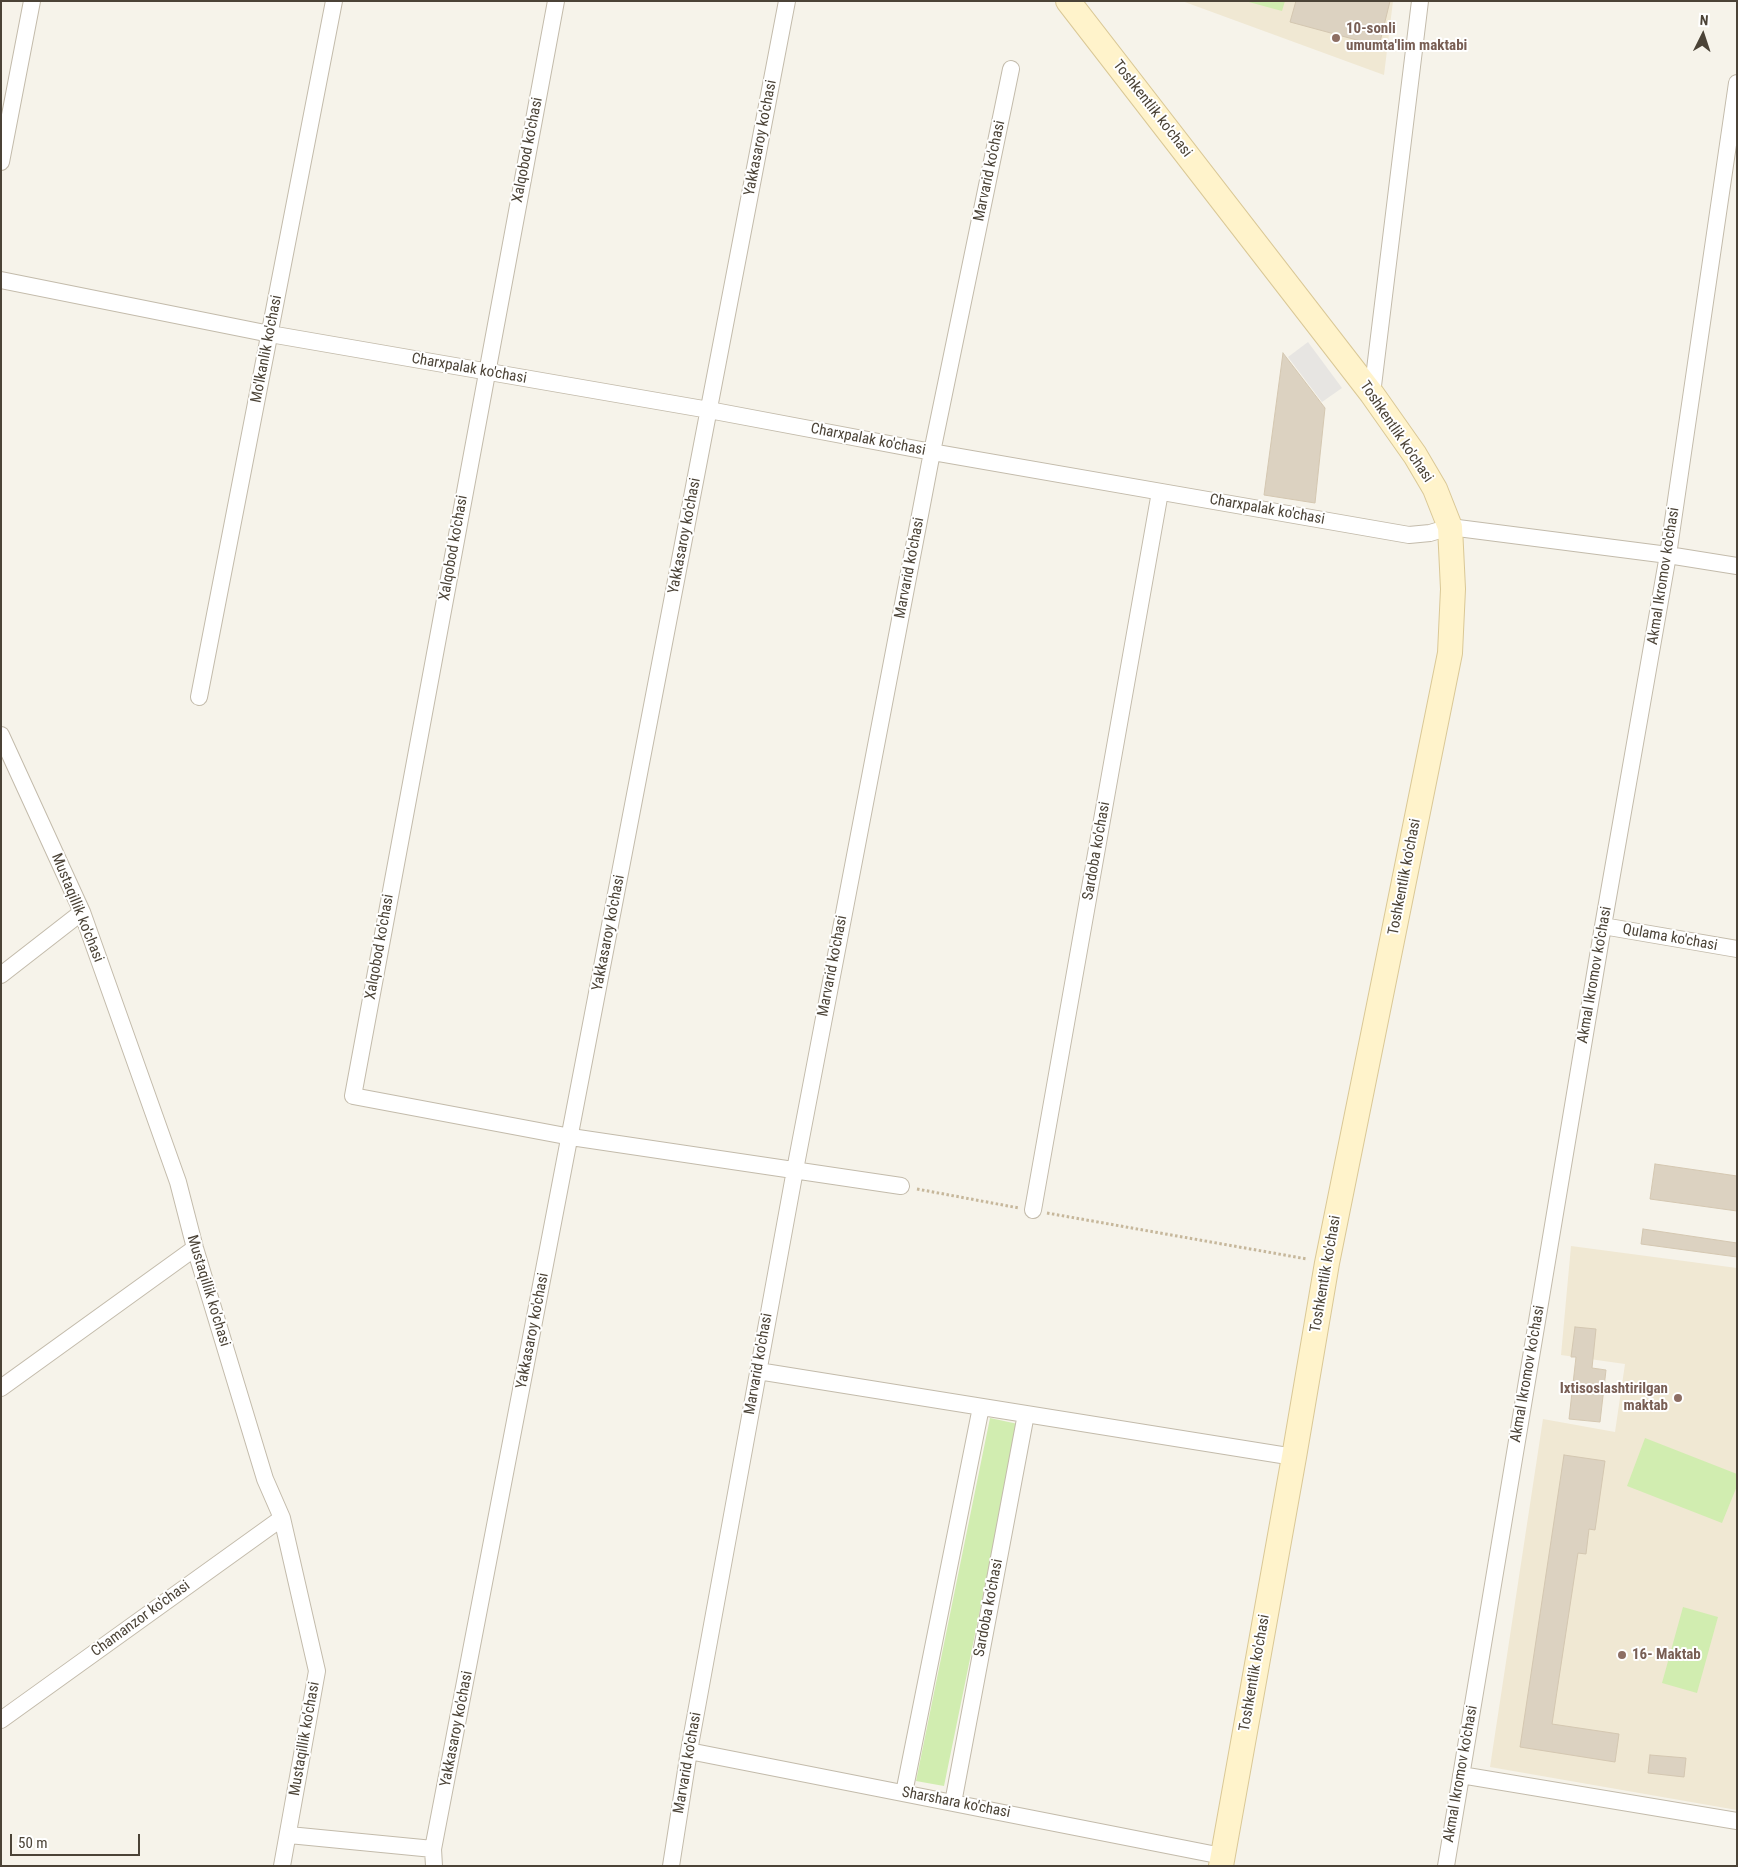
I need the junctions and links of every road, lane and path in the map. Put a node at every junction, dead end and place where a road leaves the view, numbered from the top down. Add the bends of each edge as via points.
1 (32, 1) edge
2 (334, 1) edge
3 (556, 1) edge
4 (787, 1) edge
5 (1068, 1) edge
6 (1420, 1) edge
7 (1011, 69) dead end
8 (1737, 83) edge
9 (1, 162) edge
10 (1, 280) edge
11 (270, 334) junction
12 (486, 372) junction
13 (1372, 394) junction
14 (709, 410) junction
15 (932, 452) junction
16 (1160, 492) junction
17 (1450, 527) junction
18 (1668, 555) junction
19 (1737, 566) edge
20 (200, 697) dead end
21 (1, 735) edge
22 (82, 912) junction
23 (1604, 926) junction
24 (1737, 949) edge
25 (1, 975) edge
26 (570, 1137) junction
27 (794, 1170) junction
28 (901, 1186) joint
29 (1033, 1210) junction
30 (195, 1248) junction
31 (1327, 1263) junction
32 (758, 1371) junction
33 (1, 1388) edge
34 (981, 1407) junction
35 (1026, 1414) junction
36 (1294, 1457) junction
37 (282, 1518) junction
38 (1, 1720) edge
39 (689, 1751) junction
40 (1461, 1775) junction
41 (904, 1793) junction
42 (952, 1803) junction
43 (1737, 1821) edge
44 (289, 1835) junction
45 (433, 1849) junction
46 (1222, 1861) edge
47 (282, 1866) edge
48 (434, 1866) edge
49 (671, 1866) edge
50 (1446, 1866) edge

1 - 9 street
2 - 11 street, Mo'lkanlik ko'chasi
3 - 12 street, Xalqobod ko'chasi
4 - 14 street, Yakkasaroy ko'chasi
5 - 13 main road, Toshkentlik ko'chasi
6 - 13 street
7 - 15 street, Marvarid ko'chasi
8 - 18 street, Akmal Ikromov ko'chasi
10 - 11 street, Charxpalak ko'chasi
11 - 12 street, Charxpalak ko'chasi
11 - 20 street, Mo'lkanlik ko'chasi
12 - 14 street, Charxpalak ko'chasi
12 - 26 street, Xalqobod ko'chasi via 353,1096
13 - 17 main road, Toshkentlik ko'chasi via 1435,489
14 - 15 street, Charxpalak ko'chasi
14 - 26 street, Yakkasaroy ko'chasi
15 - 16 street, Charxpalak ko'chasi
15 - 27 street, Marvarid ko'chasi
16 - 17 street, Charxpalak ko'chasi via 1410,535
16 - 29 street, Sardoba ko'chasi
17 - 18 street, Charxpalak ko'chasi
17 - 31 main road, Toshkentlik ko'chasi via 1453,589 1450,653
18 - 19 street, Charxpalak ko'chasi
18 - 23 street, Akmal Ikromov ko'chasi
21 - 22 street, Mustaqillik ko'chasi
22 - 25 street
22 - 30 street, Mustaqillik ko'chasi via 178,1182
23 - 24 street, Qulama ko'chasi
23 - 40 street, Akmal Ikromov ko'chasi
26 - 27 street
26 - 45 street, Yakkasaroy ko'chasi
27 - 28 street
27 - 32 street, Marvarid ko'chasi
28 - 29 path
29 - 31 path
30 - 33 street
30 - 37 street, Mustaqillik ko'chasi via 265,1479
31 - 36 main road, Toshkentlik ko'chasi
32 - 34 street
32 - 39 street, Marvarid ko'chasi
34 - 35 street
34 - 41 street
35 - 36 street
35 - 42 street, Sardoba ko'chasi
36 - 46 main road, Toshkentlik ko'chasi
37 - 38 street, Chamanzor ko'chasi
37 - 44 street, Mustaqillik ko'chasi via 317,1671
39 - 41 street, Sharshara ko'chasi
39 - 49 street, Marvarid ko'chasi
40 - 43 street
40 - 50 street, Akmal Ikromov ko'chasi
41 - 42 street, Sharshara ko'chasi
42 - 46 street, Sharshara ko'chasi
44 - 45 street
44 - 47 street, Mustaqillik ko'chasi
45 - 48 street, Yakkasaroy ko'chasi

